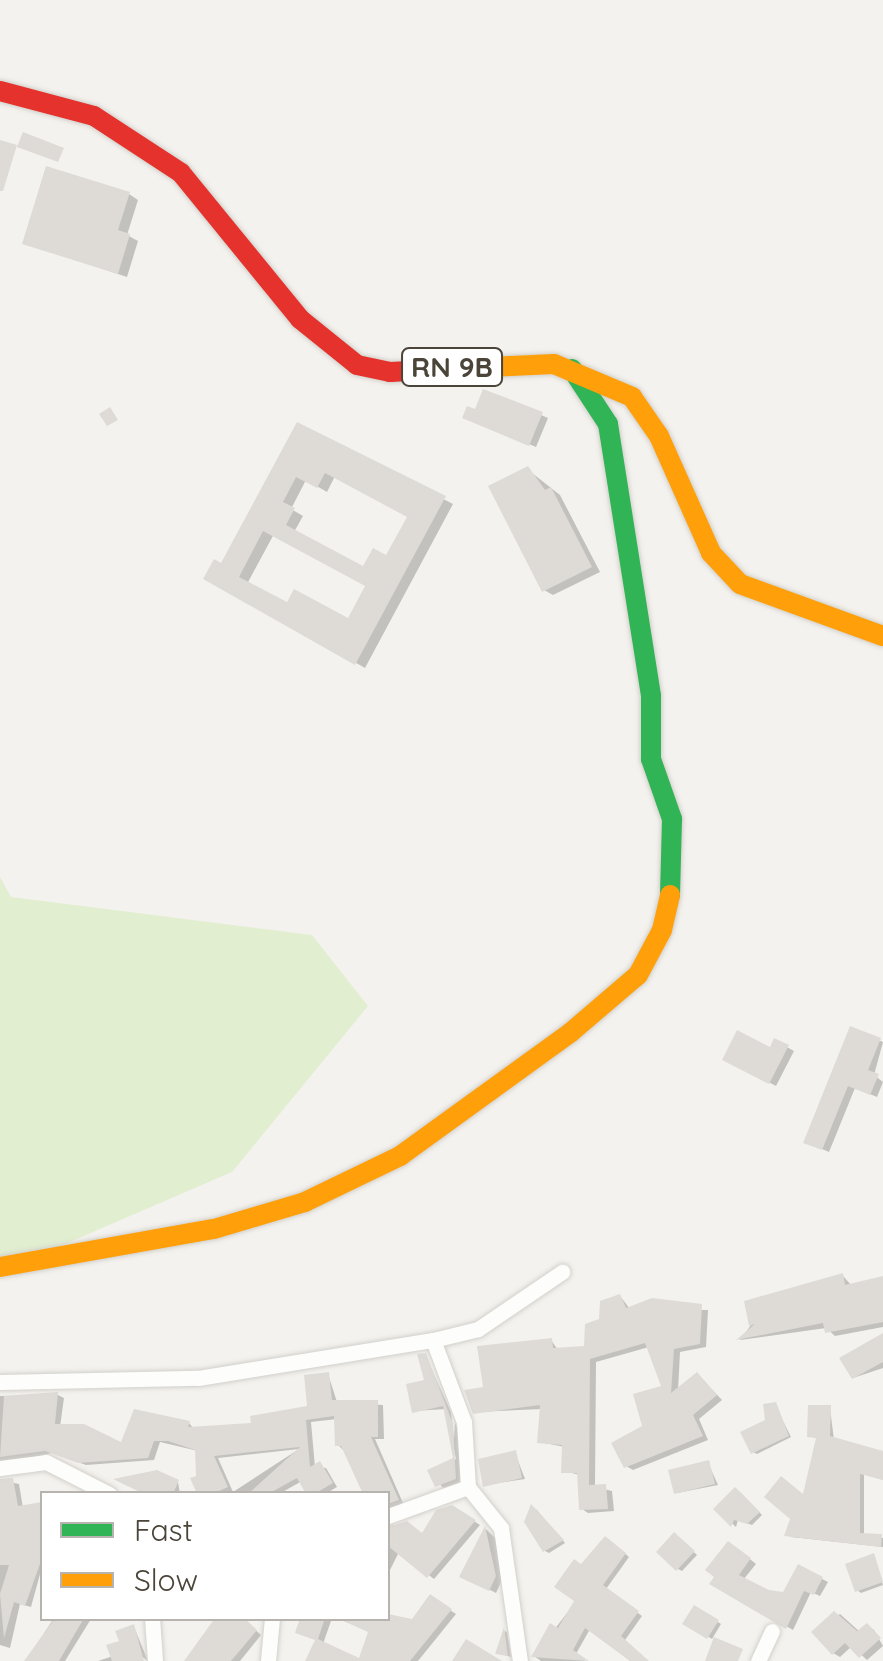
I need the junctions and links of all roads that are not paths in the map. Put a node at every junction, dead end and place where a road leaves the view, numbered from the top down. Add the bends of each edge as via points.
1 (0, 91) edge
2 (572, 369) junction
3 (883, 636) edge
4 (0, 1267) edge
5 (562, 1272) dead end
6 (433, 1340) junction
7 (0, 1382) edge
8 (0, 1468) edge
9 (468, 1487) junction
10 (104, 1491) edge
11 (390, 1515) edge
12 (152, 1621) edge
13 (272, 1621) edge
14 (772, 1632) dead end
15 (155, 1661) edge
16 (268, 1661) edge
17 (520, 1661) edge
18 (758, 1661) edge

1 - 2 street, RN 9B via 94,116 181,174 300,319 357,365 390,372 554,364
2 - 3 street, RN 9B via 632,397 659,436 711,553 740,584
2 - 4 street via 608,424 651,696 651,759 672,819 674,877 638,974 570,1034 400,1156 305,1202 120,1249 40,1255
5 - 6 street via 478,1329
6 - 7 street via 198,1378
6 - 9 street via 464,1422
8 - 10 street via 46,1462
9 - 11 street
9 - 17 street via 500,1528
12 - 15 street
13 - 16 street
14 - 18 street

